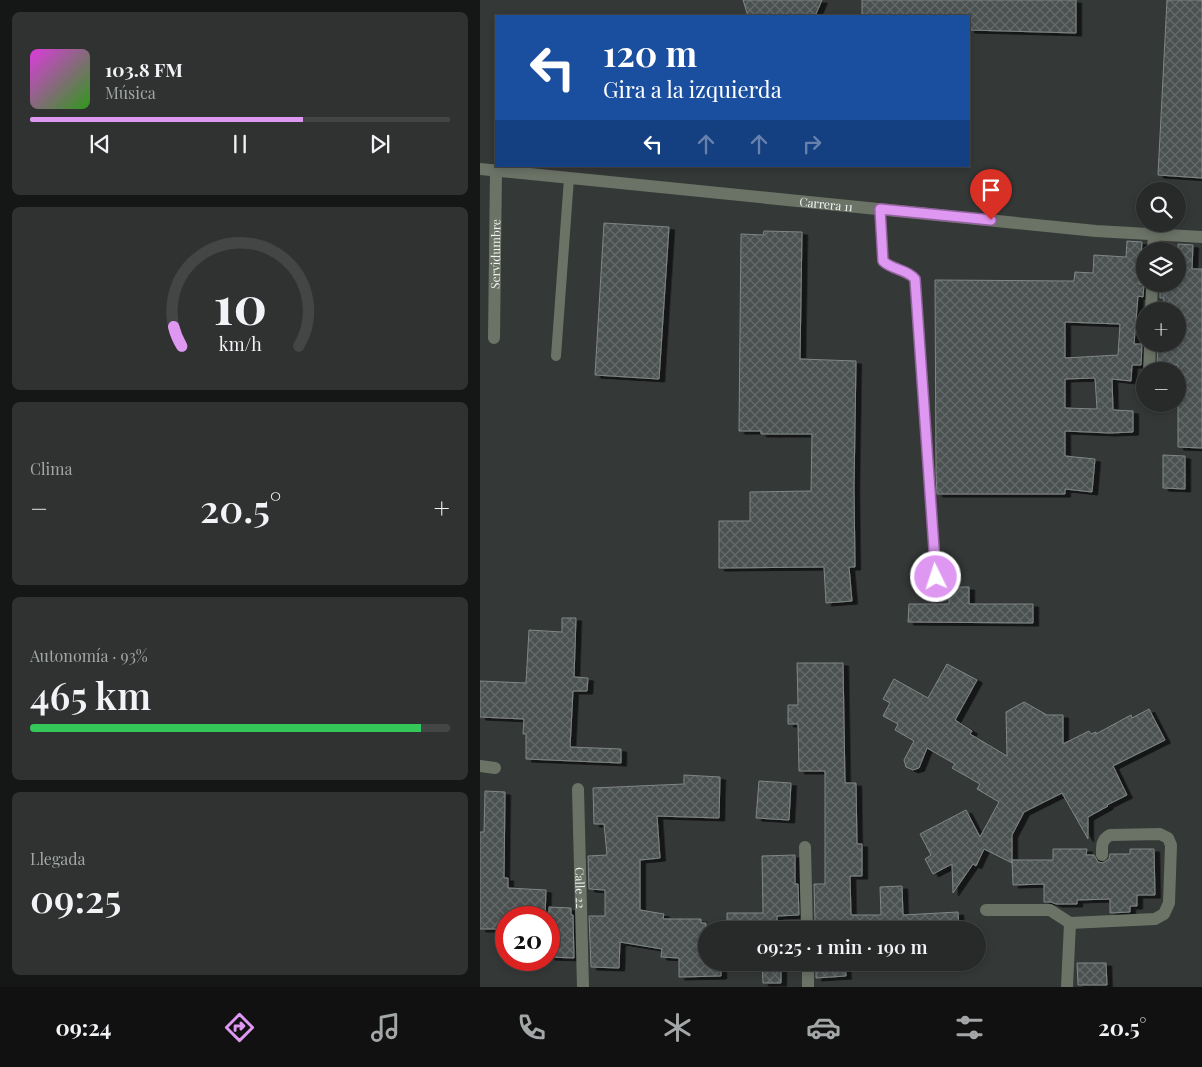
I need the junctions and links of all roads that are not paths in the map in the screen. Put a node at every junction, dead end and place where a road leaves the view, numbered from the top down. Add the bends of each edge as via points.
1 (480, 169) edge
2 (496, 171) junction
3 (569, 178) junction
4 (880, 209) junction
5 (1154, 234) junction
6 (1202, 237) edge
7 (1154, 242) edge
8 (494, 338) dead end
9 (556, 356) dead end
10 (936, 577) dead end
11 (480, 766) edge
12 (495, 768) dead end
13 (578, 789) dead end
14 (805, 846) dead end
15 (1102, 855) dead end
16 (986, 910) dead end
17 (807, 921) edge
18 (1070, 923) junction
19 (808, 971) edge
20 (583, 987) edge
21 (808, 987) edge
22 (1067, 987) edge

1 - 2 street, Carrera 11
2 - 3 street, Carrera 11
2 - 8 street, Servidumbre
3 - 4 street, Carrera 11
3 - 9 lane
4 - 5 street, Carrera 11
4 - 10 lane via 883,261 912,274 915,279
5 - 6 street, Carrera 11
5 - 7 street
11 - 12 street
13 - 20 street, Calle 22
14 - 17 street
15 - 18 street via 1102,842 1110,835 1160,834 1168,838 1171,845 1169,903 1164,914 1155,919
16 - 18 street via 1050,910
18 - 22 street
19 - 21 street

